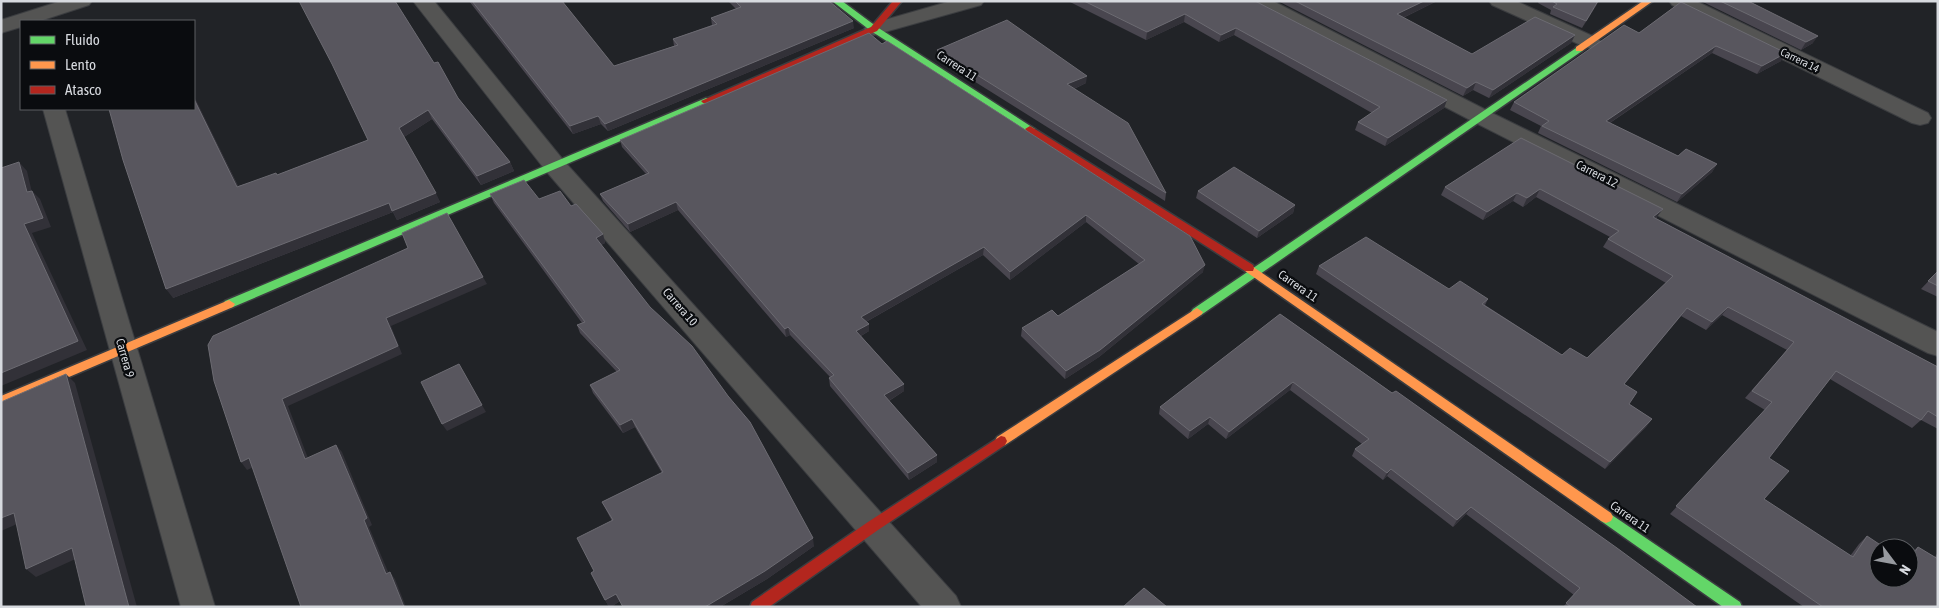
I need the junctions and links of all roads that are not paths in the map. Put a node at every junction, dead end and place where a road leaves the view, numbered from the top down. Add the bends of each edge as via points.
1 (82, 1) edge
2 (424, 1) edge
3 (836, 1) edge
4 (898, 1) edge
5 (974, 1) edge
6 (1257, 1) edge
7 (1498, 1) edge
8 (1649, 1) edge
9 (1679, 1) edge
10 (26, 14) edge
11 (875, 20) junction
12 (1, 27) edge
13 (1590, 42) junction
14 (54, 110) edge
15 (1482, 117) junction
16 (1920, 118) dead end
17 (555, 166) junction
18 (1256, 273) junction
19 (1938, 345) edge
20 (123, 350) junction
21 (1, 401) edge
22 (873, 526) junction
23 (198, 607) edge
24 (757, 607) edge
25 (944, 607) edge
26 (1735, 607) edge

1 - 10 street
2 - 17 street, Carrera 10
3 - 11 street, Carrera 11
4 - 11 street
5 - 11 street
6 - 15 street, Carrera 12
7 - 13 street
8 - 13 street
9 - 16 street, Carrera 14
10 - 12 street
11 - 17 street
11 - 18 street, Carrera 11
13 - 15 street
14 - 20 street, Carrera 9
15 - 18 street
15 - 19 street, Carrera 12
17 - 20 street
17 - 22 street, Carrera 10
18 - 22 street
18 - 26 street, Carrera 11
20 - 21 street
20 - 23 street, Carrera 9
22 - 24 street
22 - 25 street, Carrera 10

